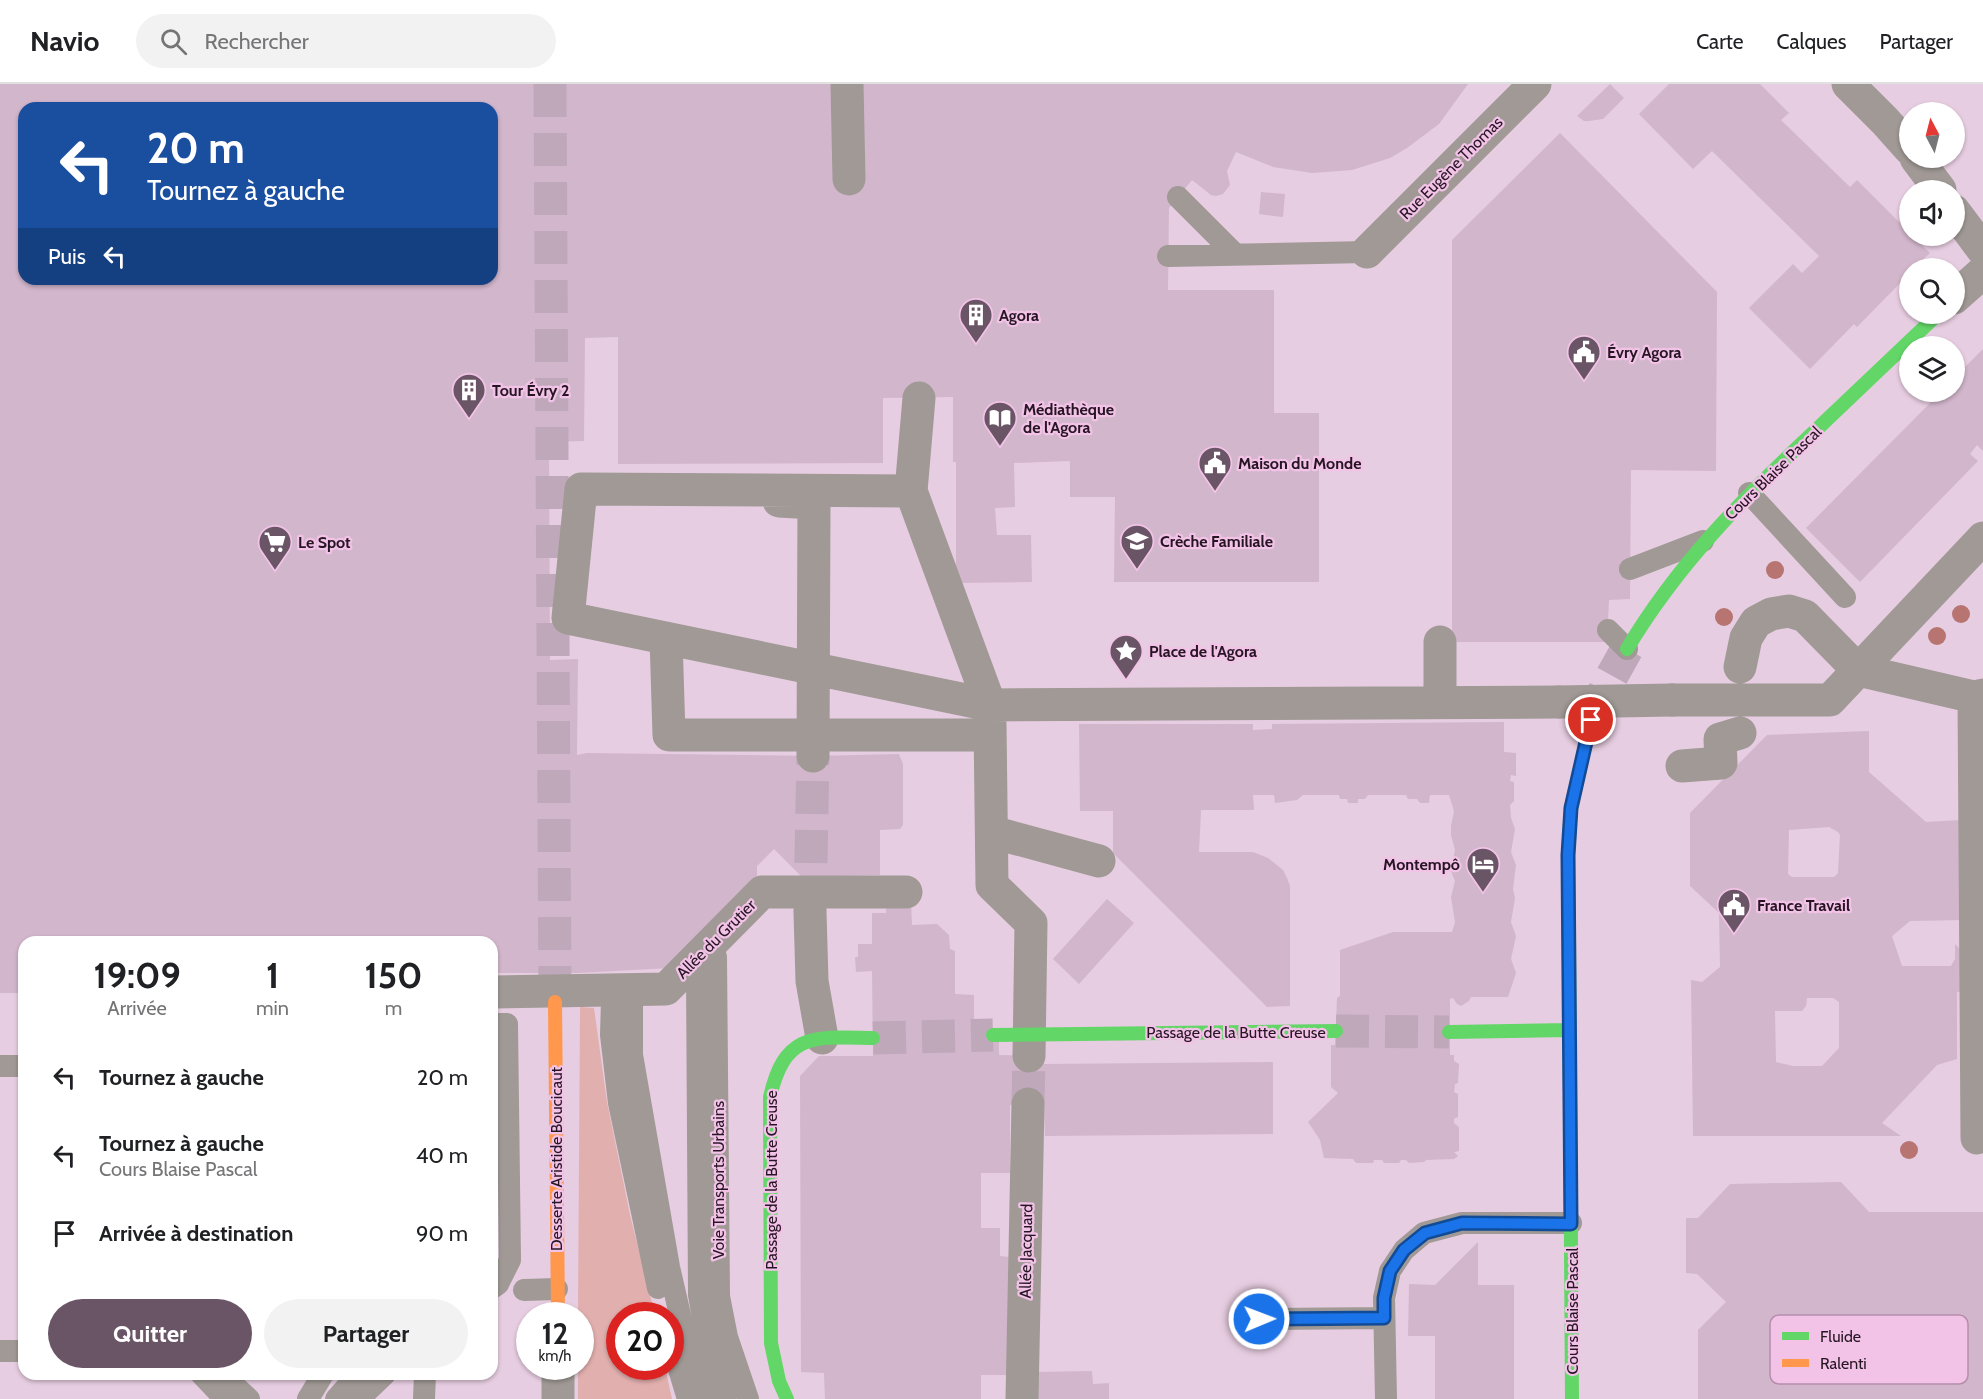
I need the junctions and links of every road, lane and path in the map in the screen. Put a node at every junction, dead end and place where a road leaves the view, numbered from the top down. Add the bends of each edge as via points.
1 (847, 84) edge
2 (1535, 84) edge
3 (1848, 84) edge
4 (1899, 137) edge
5 (849, 179) dead end
6 (1178, 197) dead end
7 (1965, 226) edge
8 (1983, 250) edge
9 (1367, 252) joint
10 (1234, 254) junction
11 (1168, 256) dead end
12 (1983, 272) edge
13 (1965, 288) edge
14 (1927, 324) edge
15 (920, 398) dead end
16 (911, 491) junction
17 (1749, 493) junction
18 (759, 500) dead end
19 (1983, 538) edge
20 (1705, 540) junction
21 (1630, 569) dead end
22 (1845, 597) dead end
23 (1608, 630) dead end
24 (666, 638) junction
25 (1440, 642) dead end
26 (1627, 649) joint
27 (814, 668) junction
28 (1740, 668) dead end
29 (1858, 670) junction
30 (1978, 696) edge
31 (1440, 702) junction
32 (1568, 713) junction
33 (990, 719) junction
34 (1740, 733) dead end
35 (813, 746) junction
36 (1682, 766) dead end
37 (992, 832) junction
38 (1099, 861) dead end
39 (906, 892) dead end
40 (810, 912) tunnel mouth
41 (716, 957) dead end
42 (697, 974) dead end
43 (498, 992) edge
44 (555, 1002) tunnel mouth
45 (498, 1024) edge
46 (1569, 1030) junction
47 (1336, 1031) tunnel mouth
48 (1449, 1032) tunnel mouth
49 (993, 1035) tunnel mouth
50 (822, 1038) junction
51 (873, 1038) tunnel mouth
52 (1029, 1045) junction
53 (0, 1066) edge
54 (18, 1066) edge
55 (1028, 1104) tunnel mouth
56 (1977, 1138) dead end
57 (1571, 1224) junction
58 (498, 1284) edge
59 (557, 1289) junction
60 (524, 1290) dead end
61 (557, 1302) edge
62 (661, 1302) edge
63 (677, 1302) edge
64 (1384, 1318) junction
65 (1259, 1319) dead end
66 (684, 1331) edge
67 (0, 1351) edge
68 (18, 1351) edge
69 (207, 1380) edge
70 (228, 1380) edge
71 (319, 1380) edge
72 (353, 1380) edge
73 (379, 1380) edge
74 (424, 1380) edge
75 (558, 1380) edge
76 (682, 1380) edge
77 (225, 1399) edge
78 (249, 1399) edge
79 (308, 1399) edge
80 (336, 1399) edge
81 (359, 1399) edge
82 (424, 1399) edge
83 (558, 1399) edge
84 (688, 1399) edge
85 (704, 1399) edge
86 (725, 1399) edge
87 (748, 1399) edge
88 (787, 1399) edge
89 (1022, 1399) edge
90 (1386, 1399) edge
91 (1572, 1399) edge

1 - 5 street
2 - 9 street, Rue Eugène Thomas
3 - 4 street
6 - 10 lane
7 - 8 street
9 - 10 lane
10 - 11 lane
12 - 13 street
14 - 17 street, Cours Blaise Pascal
15 - 16 street
16 - 24 street via 581,489 567,618
16 - 33 street
17 - 20 street, Cours Blaise Pascal
17 - 22 lane
18 - 27 street via 814,503
19 - 29 street
20 - 21 lane
20 - 26 street, Cours Blaise Pascal
23 - 26 lane
24 - 27 street
24 - 35 street via 669,735
25 - 31 street
27 - 33 street
27 - 35 street
28 - 29 street via 1746,638 1756,622 1789,611 1805,616
29 - 30 street
29 - 32 street, bridge via 1830,700 1672,700
30 - 56 street via 1974,743
31 - 32 street
31 - 33 street
32 - 46 street, Cours Blaise Pascal
33 - 35 street
33 - 37 street
34 - 36 street via 1720,739 1721,763
37 - 38 street
37 - 52 street via 992,885 1031,924
39 - 43 street, Allée du Grutier via 762,892 666,989
40 - 50 street via 812,981
41 - 87 lane, Voie Transports Urbains via 719,1296 727,1337
42 - 86 lane, Voie Transports Urbains via 699,1295 707,1340
44 - 59 street, Desserte Aristide Boucicaut
45 - 58 lane via 507,1024 510,1260
46 - 48 street
46 - 57 street, Cours Blaise Pascal
47 - 52 street, Passage de la Butte Creuse
49 - 52 street, Passage de la Butte Creuse
50 - 51 street, Passage de la Butte Creuse
50 - 88 street, Passage de la Butte Creuse via 800,1043 783,1055 773,1075 770,1096 771,1343 778,1381
53 - 54 lane
55 - 89 street, Allée Jacquard
57 - 64 lane via 1462,1223 1425,1233 1404,1250 1390,1271
57 - 91 street, Cours Blaise Pascal
59 - 60 lane
59 - 61 street, Desserte Aristide Boucicaut
62 - 63 lane via 619,1103 611,1035 622,1001
64 - 65 lane
64 - 90 lane
66 - 85 lane
67 - 68 lane
69 - 77 lane
70 - 78 lane
71 - 79 lane
72 - 80 lane
73 - 81 lane
74 - 82 lane
75 - 83 street
76 - 84 lane

